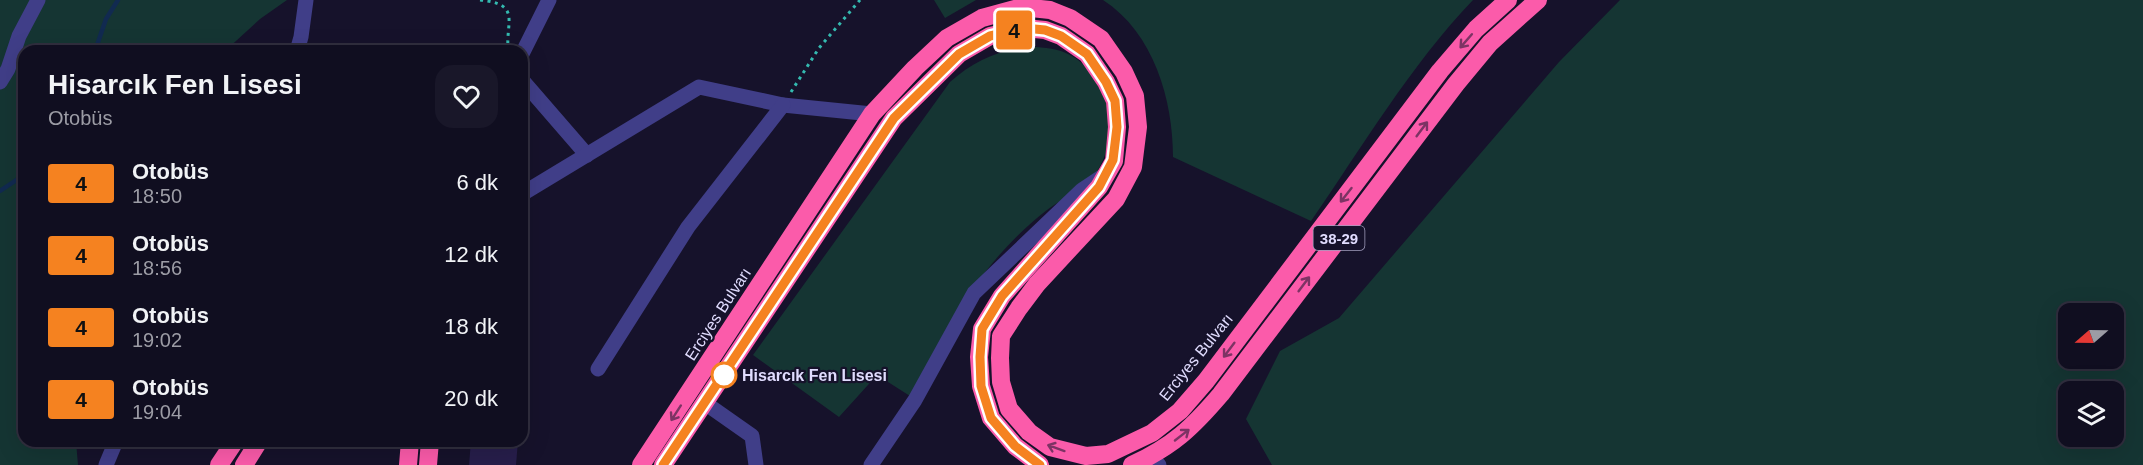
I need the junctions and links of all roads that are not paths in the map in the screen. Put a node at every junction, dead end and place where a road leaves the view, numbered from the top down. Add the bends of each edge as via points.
1 (38, 0) edge
2 (306, 0) edge
3 (549, 0) edge
4 (1508, 0) edge
5 (1538, 0) edge
6 (299, 45) edge
7 (526, 45) edge
8 (0, 82) edge
9 (528, 87) edge
10 (783, 105) junction
11 (872, 114) junction
12 (586, 155) junction
13 (1107, 172) junction
14 (528, 190) edge
15 (598, 369) dead end
16 (705, 403) junction
17 (114, 447) edge
18 (231, 447) edge
19 (255, 447) edge
20 (410, 447) edge
21 (430, 447) edge
22 (1154, 461) edge
23 (106, 465) edge
24 (219, 465) edge
25 (244, 465) edge
26 (408, 465) edge
27 (428, 465) edge
28 (640, 465) edge
29 (663, 465) edge
30 (756, 465) edge
31 (871, 465) edge
32 (1040, 465) edge
33 (1132, 465) edge

1 - 8 street
2 - 6 street
3 - 7 street
4 -> 11 highway, Erciyes Bulvarı / 38-29 via 1476,29 1440,71 1180,411 1152,433 1108,454 1086,456 1050,447 1029,432 1009,409 1001,382 1000,358 1001,336 1019,308 1116,199 1133,167 1138,127 1135,96 1124,72 1101,39 1070,18 1050,10 1022,7 982,18 947,38
22 -> 5 highway, 38-29 via 1162,450 1194,426 1221,394 1455,84 1490,44
9 - 12 street
10 - 11 street
10 - 12 street via 699,87
10 - 15 street via 688,226
11 -> 28 highway, Erciyes Bulvarı / 38-29
12 - 14 street
13 - 16 highway via 1113,160 1117,127 1115,101 1087,54 1045,30 1024,28 990,36 959,54 894,118
13 - 31 street via 1082,190 974,293 915,400
13 - 32 highway via 1099,187 1002,296 982,329 981,386 991,418 1015,446
16 - 29 highway
16 - 30 street via 752,436
17 - 23 street
18 - 24 highway
19 - 25 highway
20 - 26 highway
21 - 27 highway
22 - 33 highway, 38-29

